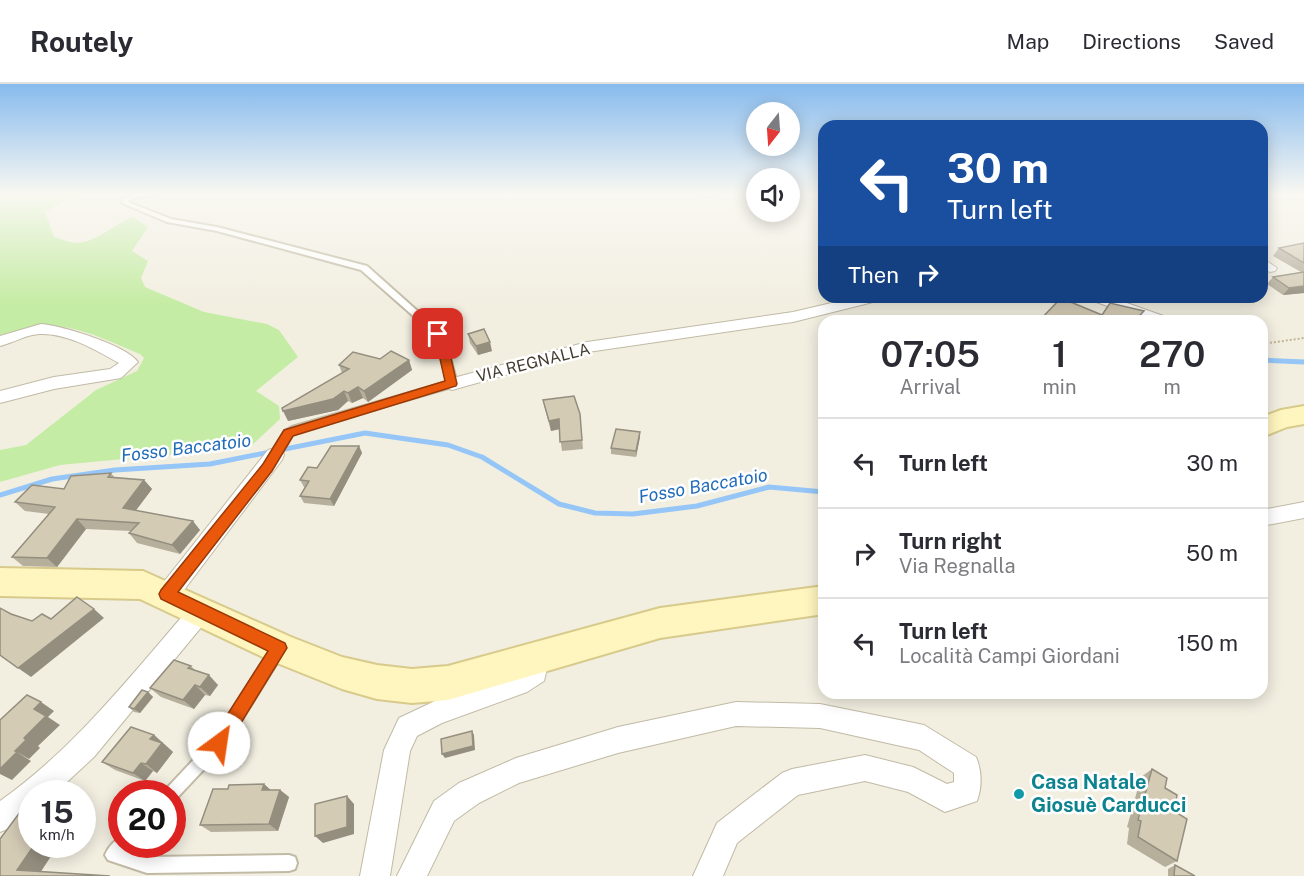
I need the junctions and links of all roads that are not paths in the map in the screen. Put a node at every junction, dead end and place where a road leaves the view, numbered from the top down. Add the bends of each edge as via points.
1 (221, 230) edge
2 (851, 303) edge
3 (1113, 303) edge
4 (1146, 315) edge
5 (0, 340) edge
6 (452, 384) junction
7 (0, 397) edge
8 (1304, 415) edge
9 (1268, 425) edge
10 (279, 448) joint
11 (1304, 510) edge
12 (1268, 517) edge
13 (0, 582) edge
14 (167, 594) junction
15 (818, 601) edge
16 (200, 612) junction
17 (279, 648) junction
18 (538, 656) junction
19 (48, 780) edge
20 (184, 780) edge
21 (18, 804) edge
22 (0, 818) edge
23 (123, 858) edge
24 (289, 862) dead end
25 (375, 876) edge
26 (412, 876) edge
27 (708, 876) edge

1 - 6 lane via 364,268 438,334
2 - 6 street, VIA REGNALLA via 793,317 587,347
3 - 4 street
5 - 7 street via 41,329 108,349 130,362 116,374 54,383
6 - 10 lane, VIA REGNALLA via 295,429
8 - 9 street
10 - 14 street, VIA REGNALLA
11 - 12 street
13 - 14 street via 143,585
14 - 16 street
15 - 18 street via 660,622
16 - 17 street
16 - 19 street via 85,748
17 - 18 street via 342,673 412,686 448,683
17 - 20 lane via 219,743
18 - 25 street via 535,673 518,684 435,712 408,728 397,750
21 - 22 street
23 - 24 lane via 147,865
26 - 27 street via 444,811 469,793 516,771 618,741 736,714 820,716 924,738 967,766 967,791 945,798 913,780 866,768 792,783 727,833

